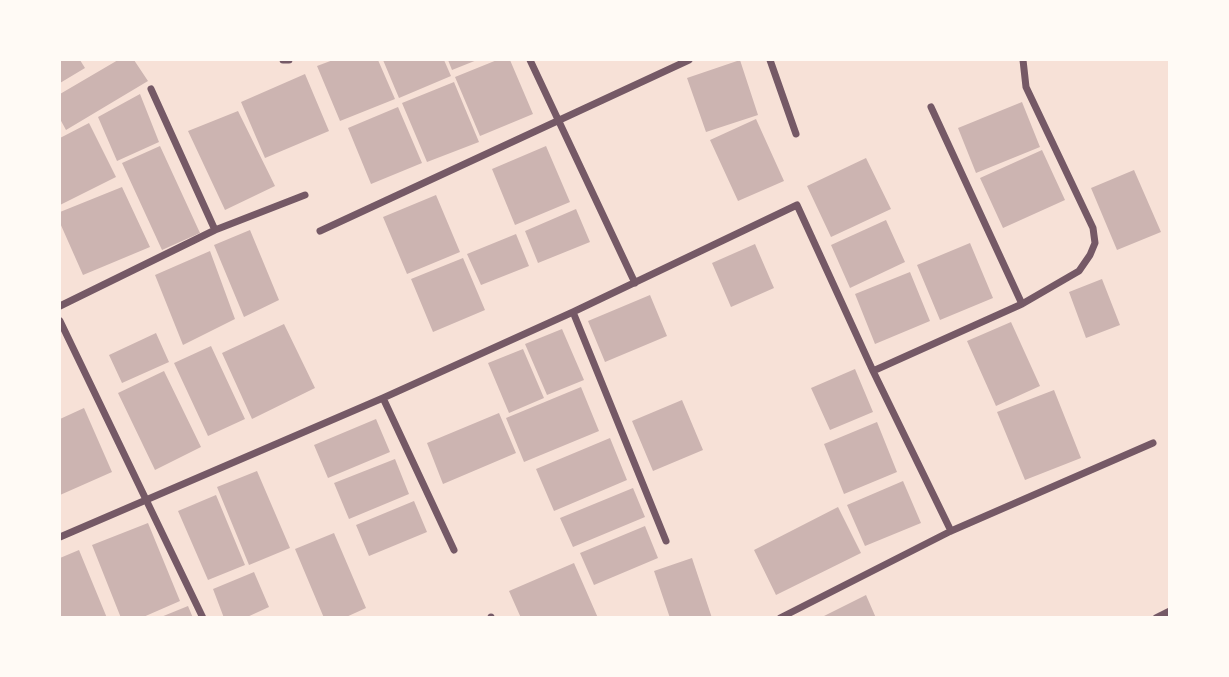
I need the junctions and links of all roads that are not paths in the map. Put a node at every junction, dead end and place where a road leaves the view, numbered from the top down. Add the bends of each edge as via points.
1 (283, 60) edge
2 (289, 60) edge
3 (530, 60) edge
4 (689, 60) edge
5 (770, 60) edge
6 (1023, 60) edge
7 (151, 89) dead end
8 (931, 107) dead end
9 (557, 120) junction
10 (796, 134) dead end
11 (305, 195) dead end
12 (215, 230) junction
13 (320, 231) dead end
14 (635, 283) junction
15 (1022, 304) junction
16 (60, 306) edge
17 (573, 312) junction
18 (60, 321) edge
19 (873, 371) junction
20 (383, 398) junction
21 (1153, 443) dead end
22 (146, 499) junction
23 (951, 531) junction
24 (60, 537) edge
25 (666, 541) dead end
26 (454, 550) dead end
27 (1170, 611) edge
28 (797, 614) edge
29 (203, 618) edge
30 (780, 618) edge
31 (1156, 618) edge

1 - 2 street
3 - 9 street
4 - 9 street
5 - 10 street
6 - 15 street via 1026,87 1093,228 1095,243 1079,271
7 - 12 street
8 - 15 street
9 - 13 street
9 - 14 street
11 - 12 street
12 - 16 street
14 - 17 street
14 - 19 street via 797,205
15 - 19 street
17 - 20 street
17 - 25 street
18 - 22 street
19 - 23 street
20 - 22 street
20 - 26 street
21 - 23 street
22 - 24 street
22 - 29 street
23 - 28 street
27 - 31 street
28 - 30 street

